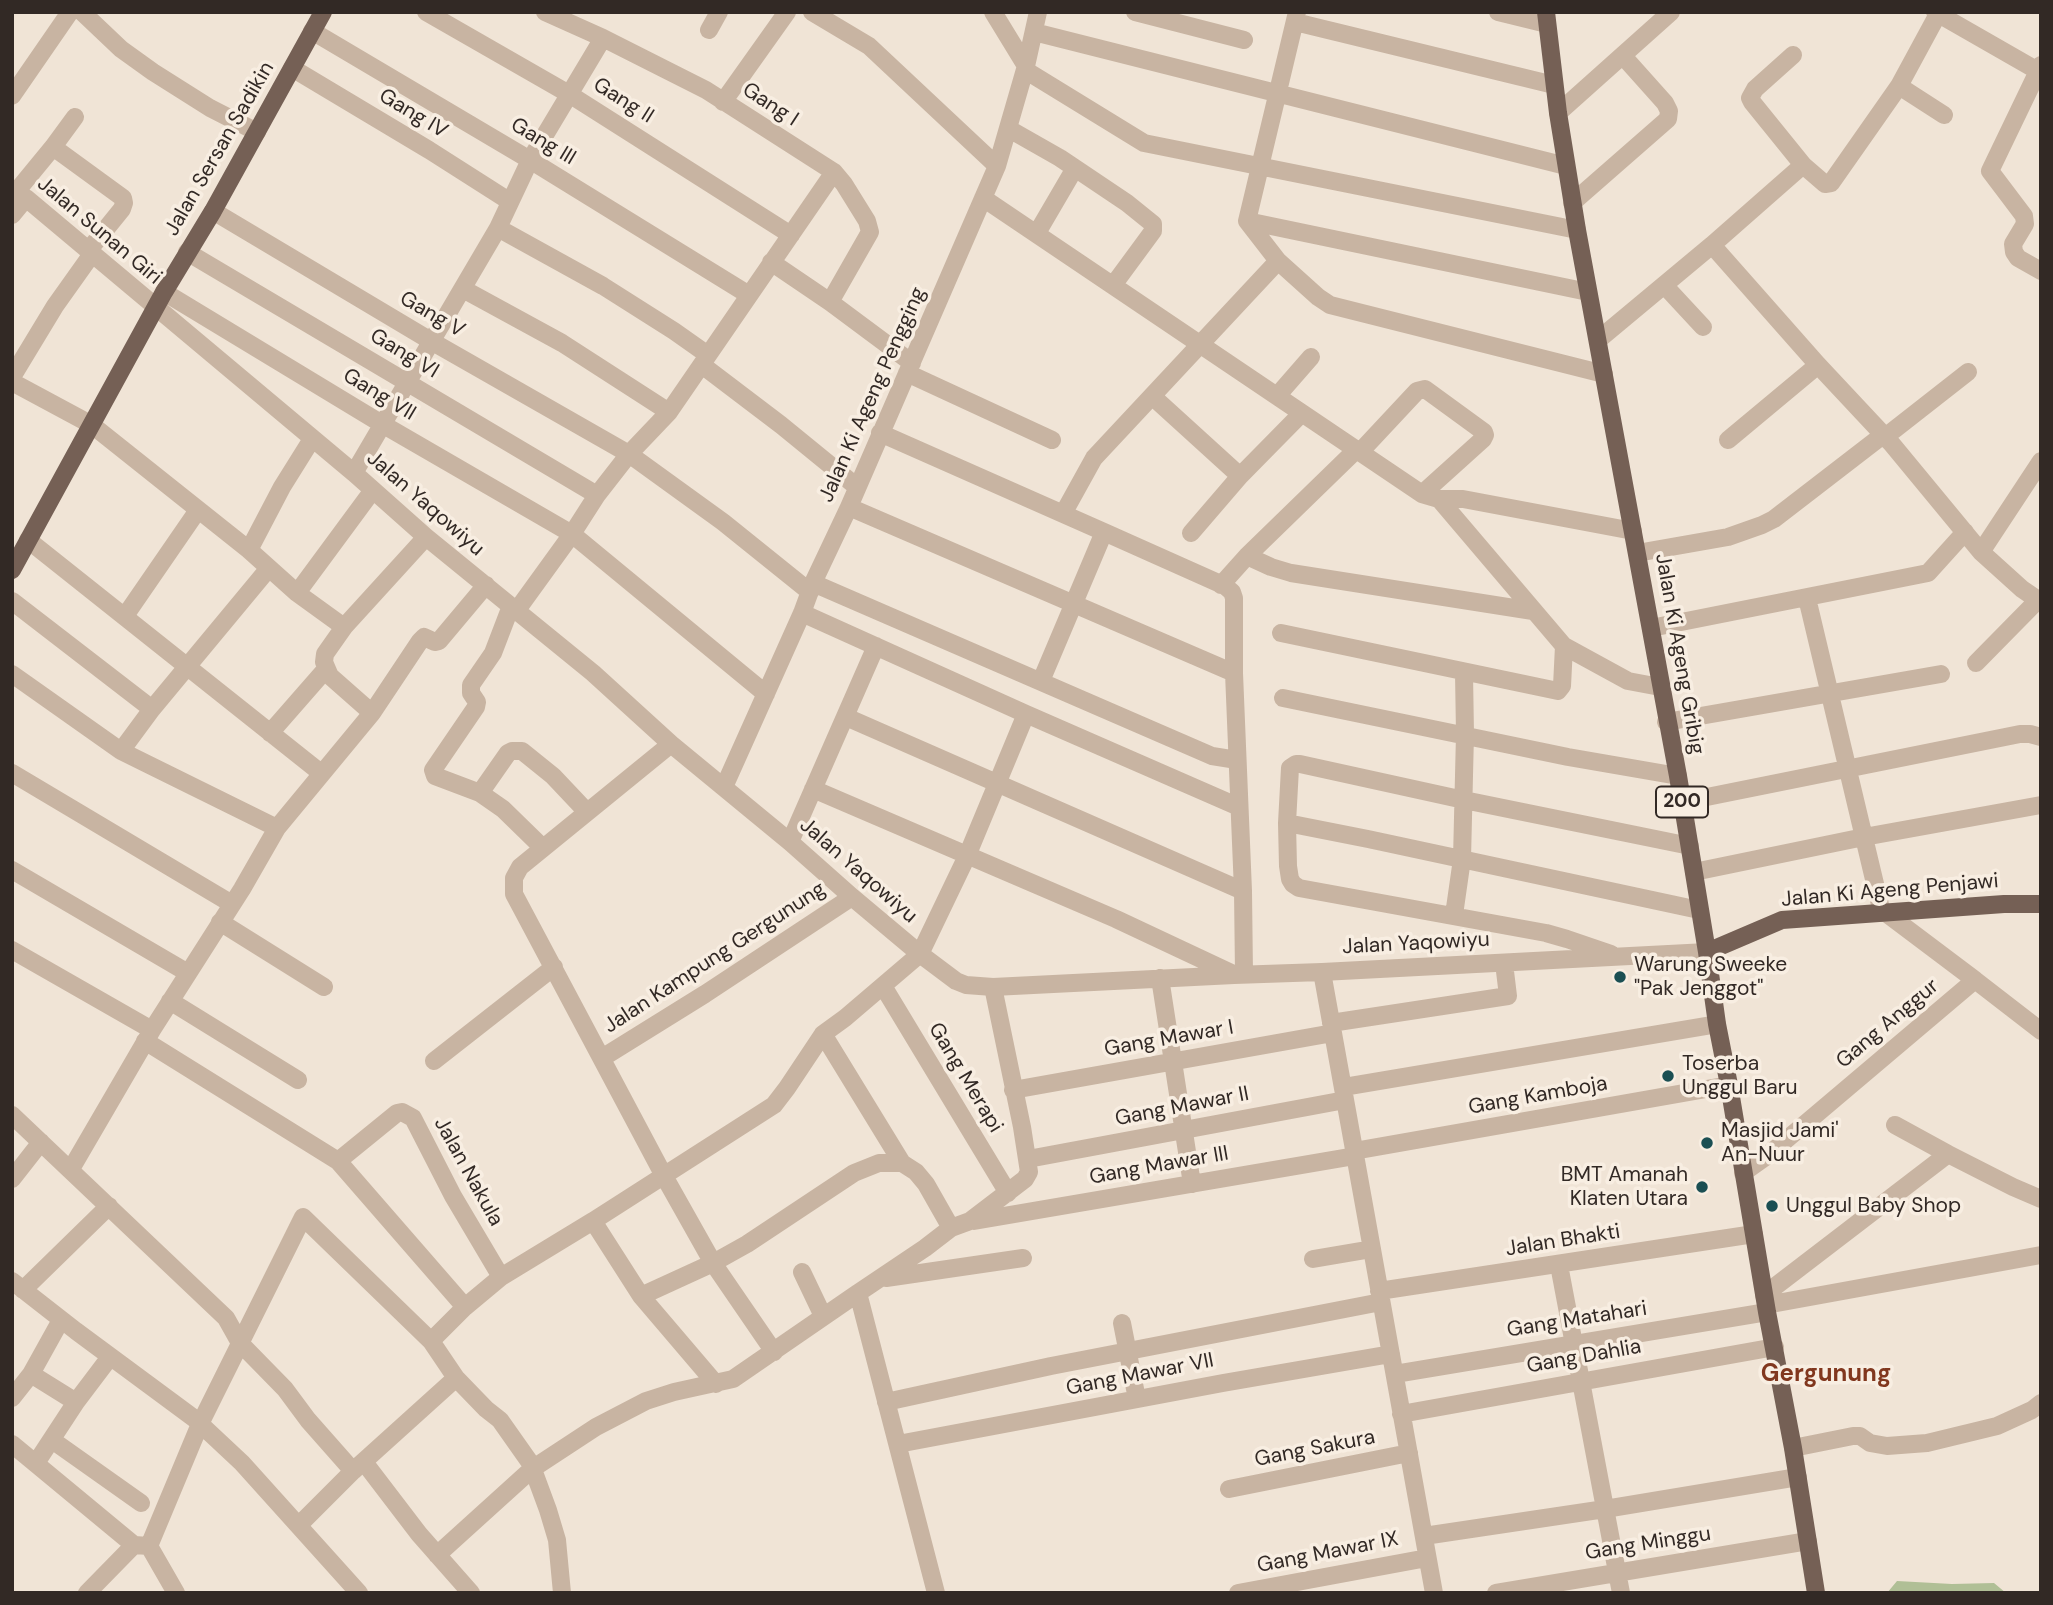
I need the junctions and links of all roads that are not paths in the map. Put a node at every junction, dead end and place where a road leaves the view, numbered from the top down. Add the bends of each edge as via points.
1 (70, 12) edge
2 (82, 12) edge
3 (323, 12) edge
4 (426, 12) edge
5 (545, 12) edge
6 (719, 12) edge
7 (788, 12) edge
8 (812, 12) edge
9 (993, 12) edge
10 (1038, 12) edge
11 (1135, 12) edge
12 (1498, 12) edge
13 (1671, 12) edge
14 (1937, 13) edge
15 (1296, 17) edge
16 (1546, 18) edge
17 (709, 30) dead end
18 (312, 31) junction
19 (1034, 32) junction
20 (603, 38) junction
21 (1244, 40) dead end
22 (1793, 55) dead end
23 (1623, 56) junction
24 (292, 68) junction
25 (1026, 68) junction
26 (2039, 68) edge
27 (1554, 85) junction
28 (1899, 86) junction
29 (1278, 93) junction
30 (569, 94) junction
31 (12, 96) edge
32 (723, 102) junction
33 (1558, 113) junction
34 (1944, 115) dead end
35 (75, 117) dead end
36 (1009, 129) junction
37 (257, 132) junction
38 (54, 147) junction
39 (530, 160) junction
40 (1803, 165) junction
41 (997, 166) junction
42 (1566, 166) junction
43 (1260, 167) junction
44 (1075, 168) junction
45 (834, 172) junction
46 (18, 193) edge
47 (983, 198) junction
48 (509, 201) junction
49 (1572, 203) junction
50 (213, 211) junction
51 (12, 215) edge
52 (1247, 221) junction
53 (498, 228) junction
54 (1577, 230) junction
55 (1037, 233) junction
56 (791, 235) junction
57 (1712, 245) junction
58 (187, 252) junction
59 (90, 253) junction
60 (1278, 261) junction
61 (771, 262) junction
62 (2041, 271) edge
63 (1114, 284) junction
64 (1664, 285) junction
65 (463, 289) junction
66 (1588, 292) junction
67 (749, 295) junction
68 (160, 300) junction
69 (830, 302) junction
70 (1703, 327) dead end
71 (1598, 340) junction
72 (431, 341) junction
73 (1200, 343) junction
74 (1311, 358) dead end
75 (705, 360) junction
76 (1818, 365) junction
77 (910, 368) junction
78 (1968, 372) dead end
79 (1604, 374) junction
80 (12, 379) edge
81 (407, 382) junction
82 (1152, 396) junction
83 (1277, 396) junction
84 (669, 412) junction
85 (1302, 412) junction
86 (382, 424) junction
87 (92, 425) junction
88 (880, 433) junction
89 (1884, 436) junction
90 (312, 439) junction
91 (1052, 440) dead end
92 (1728, 440) dead end
93 (1358, 451) junction
94 (629, 454) junction
95 (2041, 461) edge
96 (354, 473) junction
97 (1240, 476) junction
98 (858, 487) junction
99 (373, 490) junction
100 (597, 495) junction
101 (1431, 497) junction
102 (849, 507) junction
103 (198, 510) junction
104 (1063, 514) junction
105 (1104, 531) junction
106 (1633, 531) junction
107 (1965, 532) junction
108 (1191, 533) dead end
109 (572, 534) junction
110 (426, 537) junction
111 (28, 540) junction
112 (248, 550) junction
113 (1981, 552) junction
114 (1637, 553) junction
115 (1247, 556) junction
116 (269, 568) junction
117 (12, 570) edge
118 (486, 585) junction
119 (1221, 585) junction
120 (812, 588) junction
121 (297, 593) junction
122 (1807, 598) junction
123 (12, 601) edge
124 (2039, 601) edge
125 (1074, 603) junction
126 (514, 608) junction
127 (1533, 611) junction
128 (802, 613) junction
129 (125, 616) junction
130 (344, 628) junction
131 (1651, 628) junction
132 (1282, 632) dead end
133 (876, 646) junction
134 (1564, 646) junction
135 (1976, 663) dead end
136 (188, 667) junction
137 (326, 669) junction
138 (1234, 673) junction
139 (1464, 673) junction
140 (12, 674) edge
141 (1941, 674) dead end
142 (1041, 681) junction
143 (1660, 687) junction
144 (1829, 693) junction
145 (766, 694) junction
146 (1283, 698) dead end
147 (152, 709) junction
148 (372, 713) junction
149 (1026, 714) junction
150 (846, 717) junction
151 (1666, 722) junction
152 (270, 733) junction
153 (1465, 734) junction
154 (2041, 737) edge
155 (671, 744) junction
156 (121, 751) junction
157 (1237, 760) junction
158 (1848, 769) junction
159 (12, 773) edge
160 (321, 773) junction
161 (1678, 776) junction
162 (997, 784) junction
163 (724, 787) junction
164 (813, 789) junction
165 (480, 793) junction
166 (1464, 800) junction
167 (1682, 802) junction
168 (2041, 805) edge
169 (1239, 807) junction
170 (587, 812) junction
171 (1287, 824) junction
172 (277, 828) junction
173 (1864, 837) junction
174 (790, 842) junction
175 (1690, 846) junction
176 (543, 848) junction
177 (968, 856) junction
178 (1462, 859) junction
179 (12, 870) edge
180 (1694, 872) junction
181 (1243, 891) junction
182 (852, 897) junction
183 (232, 904) junction
184 (2041, 904) edge
185 (1699, 910) junction
186 (1884, 913) junction
187 (1454, 915) junction
188 (220, 922) junction
189 (12, 950) edge
190 (1707, 952) junction
191 (920, 954) junction
192 (1619, 957) junction
193 (1504, 963) junction
194 (554, 967) junction
195 (1322, 972) junction
196 (188, 973) junction
197 (1239, 974) junction
198 (1160, 978) junction
199 (1975, 980) junction
200 (883, 986) junction
201 (324, 987) dead end
202 (993, 987) junction
203 (170, 1001) junction
204 (1717, 1024) junction
205 (1332, 1028) junction
206 (2041, 1031) edge
207 (823, 1034) junction
208 (149, 1036) junction
209 (603, 1058) junction
210 (434, 1061) dead end
211 (1172, 1062) junction
212 (298, 1080) dead end
213 (1729, 1086) junction
214 (1013, 1090) junction
215 (1344, 1093) junction
216 (12, 1115) edge
217 (1895, 1125) dead end
218 (1183, 1129) junction
219 (41, 1142) junction
220 (1355, 1154) junction
221 (1948, 1154) junction
222 (1028, 1159) junction
223 (338, 1161) junction
224 (902, 1163) junction
225 (71, 1169) junction
226 (1743, 1173) junction
227 (664, 1176) junction
228 (12, 1179) edge
229 (1192, 1184) junction
230 (1008, 1193) junction
231 (2041, 1199) edge
232 (109, 1206) junction
233 (970, 1221) junction
234 (593, 1222) junction
235 (951, 1228) junction
236 (1754, 1234) junction
237 (1372, 1248) junction
238 (2041, 1255) edge
239 (1023, 1258) dead end
240 (1313, 1259) dead end
241 (713, 1263) junction
242 (1559, 1265) junction
243 (802, 1272) dead end
244 (501, 1277) junction
245 (879, 1279) junction
246 (18, 1285) edge
247 (858, 1293) junction
248 (641, 1296) junction
249 (1380, 1297) junction
250 (1766, 1304) junction
251 (465, 1307) junction
252 (824, 1316) junction
253 (61, 1320) junction
254 (1122, 1323) dead end
255 (431, 1341) junction
256 (240, 1343) junction
257 (1574, 1343) junction
258 (1775, 1347) junction
259 (775, 1352) junction
260 (1128, 1352) junction
261 (1391, 1354) junction
262 (110, 1357) junction
263 (31, 1374) junction
264 (1395, 1374) junction
265 (456, 1378) junction
266 (1581, 1381) junction
267 (716, 1384) junction
268 (12, 1398) edge
269 (1137, 1399) junction
270 (76, 1402) junction
271 (887, 1402) junction
272 (2041, 1403) edge
273 (1401, 1414) junction
274 (200, 1424) junction
275 (52, 1440) junction
276 (12, 1444) edge
277 (898, 1444) junction
278 (1793, 1448) junction
279 (1409, 1453) junction
280 (36, 1463) junction
281 (358, 1467) junction
282 (532, 1469) junction
283 (1798, 1477) junction
284 (1229, 1489) dead end
285 (141, 1503) dead end
286 (1605, 1509) junction
287 (299, 1525) junction
288 (1424, 1536) junction
289 (1808, 1541) junction
290 (141, 1545) junction
291 (437, 1555) junction
292 (1427, 1558) junction
293 (1617, 1572) junction
294 (87, 1593) edge
295 (176, 1593) edge
296 (359, 1593) edge
297 (471, 1593) edge
298 (562, 1593) edge
299 (936, 1593) edge
300 (1238, 1593) edge
301 (1434, 1593) edge
302 (1496, 1593) edge
303 (1621, 1593) edge
304 (1816, 1593) edge

1 - 31 street
2 - 37 street via 153,72
3 - 18 main road, Jalan Sersan Sadikin
4 - 30 street, Gang II
5 - 20 street, Gang I
6 - 17 street
7 - 32 street
8 - 41 street via 869,47
9 - 25 street
10 - 19 street, Jalan Ki Ageng Pengging
11 - 21 street
12 - 16 street
13 - 23 street
14 - 26 street
14 - 28 street
15 - 27 street
15 - 29 street
16 - 27 main road, Jalan Ki Ageng Gribig / 200
18 - 24 main road, Jalan Sersan Sadikin
18 - 39 street, Gang III
19 - 25 street, Jalan Ki Ageng Pengging
19 - 29 street
20 - 30 street
20 - 32 street, Gang I
22 - 40 street via 1751,98
23 - 33 street
23 - 49 street via 1665,103 1668,119
24 - 37 main road, Jalan Sersan Sadikin
24 - 48 street, Gang IV
25 - 36 street, Jalan Ki Ageng Pengging
25 - 43 street via 1144,143
26 - 62 street via 1990,171 2024,216 2014,252
27 - 33 main road, Jalan Ki Ageng Gribig / 200
28 - 34 street
28 - 40 street via 1831,183 1825,184
29 - 42 street
29 - 43 street
30 - 39 street
30 - 56 street, Gang II
32 - 45 street, Gang I
33 - 42 main road, Jalan Ki Ageng Gribig / 200
35 - 38 street
36 - 41 street, Jalan Ki Ageng Pengging
36 - 44 street
37 - 50 main road, Jalan Sersan Sadikin
38 - 46 street
38 - 59 street via 123,198 122,209
39 - 48 street
39 - 67 street, Gang III
40 - 57 street
41 - 47 street, Jalan Ki Ageng Pengging
42 - 49 main road, Jalan Ki Ageng Gribig / 200
43 - 52 street
43 - 54 street
44 - 55 street
44 - 63 street via 1153,224 1153,231
45 - 56 street
45 - 69 street, Gang I via 870,232
46 - 51 street
46 - 59 street, Jalan Sunan Giri
47 - 55 street
47 - 77 street, Jalan Ki Ageng Pengging
48 - 53 street
49 - 54 main road, Jalan Ki Ageng Gribig / 200
50 - 58 main road, Jalan Sersan Sadikin
50 - 72 street, Gang V
52 - 60 street
52 - 66 street
53 - 65 street
53 - 75 street via 674,331
54 - 66 main road, Jalan Ki Ageng Gribig / 200
55 - 63 street
56 - 61 street
57 - 64 street
57 - 76 street
58 - 68 main road, Jalan Sersan Sadikin
58 - 81 street, Gang VI
59 - 68 street, Jalan Sunan Giri
59 - 80 street
60 - 73 street
60 - 79 street via 1330,305
61 - 67 street
61 - 69 street
63 - 73 street
64 - 70 street
64 - 71 street
65 - 72 street
65 - 84 street via 562,343
66 - 71 main road, Jalan Ki Ageng Gribig / 200
67 - 75 street
68 - 86 street, Gang VII
68 - 87 main road, Jalan Sersan Sadikin
68 - 90 street, Jalan Yaqowiyu
69 - 77 street
71 - 79 main road, Jalan Ki Ageng Gribig / 200
72 - 81 street
72 - 94 street, Gang V
73 - 82 street
73 - 83 street
74 - 83 street
75 - 84 street
75 - 98 street
76 - 89 street
76 - 92 street
77 - 88 street, Jalan Ki Ageng Pengging
77 - 91 street
78 - 89 street
79 - 106 main road, Jalan Ki Ageng Gribig / 200
80 - 87 street
81 - 86 street
81 - 100 street, Gang VI
82 - 97 street
82 - 104 street via 1094,457
83 - 85 street
84 - 94 street
85 - 93 street
85 - 97 street
86 - 96 street
86 - 109 street, Gang VII
87 - 103 street
87 - 111 main road, Jalan Sersan Sadikin
88 - 98 street, Jalan Ki Ageng Pengging
88 - 104 street
89 - 107 street
89 - 114 street via 1762,525 1728,537
90 - 96 street, Jalan Yaqowiyu
90 - 112 street
93 - 101 street
93 - 101 street via 1417,391 1425,389 1485,435
93 - 115 street
94 - 100 street
94 - 120 street, Gang V
95 - 113 street
96 - 99 street, Jalan Yaqowiyu
97 - 108 street
98 - 102 street, Jalan Ki Ageng Pengging
99 - 110 street, Jalan Yaqowiyu
99 - 121 street
100 - 109 street
101 - 106 street
101 - 127 street
102 - 120 street, Jalan Ki Ageng Pengging
102 - 125 street
103 - 112 street
103 - 129 street
104 - 105 street
105 - 119 street
105 - 125 street
106 - 114 main road, Jalan Ki Ageng Gribig / 200
107 - 113 street
107 - 122 street via 1928,573
109 - 126 street
109 - 145 street, Gang VII
110 - 118 street, Jalan Yaqowiyu
110 - 130 street
111 - 117 main road, Jalan Sersan Sadikin
111 - 129 street
112 - 116 street
113 - 124 street
114 - 131 main road, Jalan Ki Ageng Gribig / 200
115 - 119 street
115 - 127 street via 1291,573
116 - 121 street
116 - 136 street
118 - 126 street, Jalan Yaqowiyu
118 - 148 street via 439,641 425,637 420,641
119 - 138 street via 1234,598
120 - 128 street, Jalan Ki Ageng Pengging
120 - 142 street, Gang V
121 - 130 street
122 - 131 street
122 - 144 street
123 - 147 street
124 - 135 street
125 - 138 street
125 - 142 street
126 - 155 street, Jalan Yaqowiyu
126 - 165 street via 493,653 471,685 477,707 433,769 435,776
127 - 134 street
128 - 133 street
128 - 145 street, Jalan Ki Ageng Pengging
129 - 136 street
130 - 137 street via 325,654
131 - 143 main road, Jalan Ki Ageng Gribig / 200
132 - 139 street
133 - 149 street
133 - 150 street
134 - 139 street via 1558,691
134 - 143 street via 1628,681
136 - 147 street
136 - 152 street
137 - 148 street
137 - 152 street
138 - 157 street
139 - 153 street
140 - 156 street
141 - 144 street
142 - 157 street, Gang V via 1212,756
143 - 151 main road, Jalan Ki Ageng Gribig / 200
144 - 151 street
144 - 158 street
145 - 163 street, Jalan Ki Ageng Pengging
146 - 153 street
147 - 156 street
148 - 160 street
149 - 162 street
149 - 169 street
150 - 162 street
150 - 164 street
151 - 161 main road, Jalan Ki Ageng Gribig / 200
152 - 160 street
153 - 161 street
153 - 166 street
154 - 158 street via 2020,734
155 - 163 street, Jalan Yaqowiyu
155 - 170 street, Jalan Kampung Gergunung
156 - 172 street
157 - 169 street
158 - 167 street
158 - 173 street
159 - 183 street
160 - 172 street
161 - 167 main road, Jalan Ki Ageng Gribig / 200
162 - 177 street
162 - 181 street
163 - 174 street, Jalan Yaqowiyu
164 - 174 street
164 - 177 street
165 - 170 street via 508,753 517,750 553,776
165 - 176 street
166 - 171 street via 1296,764 1289,771
166 - 175 street
166 - 178 street
167 - 175 main road, Jalan Ki Ageng Gribig / 200
168 - 173 street
169 - 181 street
170 - 176 street, Jalan Kampung Gergunung
171 - 178 street
171 - 187 street via 1290,879 1299,888
172 - 183 street
173 - 180 street
173 - 186 street
174 - 182 street, Jalan Yaqowiyu
175 - 180 main road, Jalan Ki Ageng Gribig / 200
176 - 194 street, Jalan Kampung Gergunung via 520,867 514,894
177 - 191 street
177 - 197 street
178 - 185 street
178 - 187 street
179 - 196 street
180 - 185 main road, Jalan Ki Ageng Gribig / 200
181 - 197 street
182 - 191 street, Jalan Yaqowiyu
182 - 209 street, Jalan Kampung Gergunung
183 - 188 street
184 - 186 main road, Jalan Ki Ageng Penjawi
185 - 190 main road, Jalan Ki Ageng Gribig / 200
186 - 190 main road, Jalan Ki Ageng Penjawi via 1782,920
186 - 199 street, Gang Anggur
187 - 192 street via 1557,936
188 - 196 street
188 - 201 street
189 - 208 street
190 - 192 street, Jalan Yaqowiyu
190 - 204 main road, Jalan Ki Ageng Gribig / 200
191 - 200 street
191 - 202 street, Jalan Yaqowiyu via 956,981
192 - 193 street, Jalan Yaqowiyu
193 - 195 street, Jalan Yaqowiyu
193 - 205 street, Gang Mawar I via 1508,996
194 - 209 street, Jalan Kampung Gergunung
194 - 210 street
195 - 197 street, Jalan Yaqowiyu
195 - 205 street
196 - 203 street
197 - 198 street, Jalan Yaqowiyu
198 - 202 street, Jalan Yaqowiyu
198 - 211 street
199 - 206 street
199 - 226 street, Gang Anggur
200 - 207 street
200 - 230 street, Gang Merapi
202 - 214 street
203 - 208 street
203 - 212 street
204 - 213 main road, Jalan Ki Ageng Gribig / 200
204 - 215 street, Gang Mawar II
205 - 211 street, Gang Mawar I
205 - 215 street
207 - 224 street
207 - 227 street via 774,1105
208 - 223 street
208 - 225 street
209 - 227 street, Jalan Kampung Gergunung
211 - 214 street, Gang Mawar I
211 - 218 street
213 - 220 street, Gang Kamboja
213 - 226 main road, Jalan Ki Ageng Gribig / 200
214 - 222 street
215 - 218 street, Gang Mawar II
215 - 220 street
216 - 219 street
217 - 221 street
218 - 222 street, Gang Mawar II
218 - 229 street
219 - 225 street
219 - 228 street
220 - 229 street, Gang Mawar III
220 - 237 street
221 - 231 street
221 - 250 street
222 - 230 street via 1025,1180
223 - 244 street, Jalan Nakula via 397,1113 408,1114
223 - 251 street
224 - 235 street via 921,1177
224 - 241 street via 878,1163 854,1172
225 - 232 street
226 - 236 main road, Jalan Ki Ageng Gribig / 200
227 - 234 street
227 - 241 street, Jalan Kampung Gergunung
229 - 233 street, Gang Mawar III
230 - 233 street
232 - 246 street
232 - 256 street via 226,1318
233 - 235 street
234 - 244 street
234 - 248 street
235 - 245 street
236 - 242 street, Jalan Bhakti
236 - 250 main road, Jalan Ki Ageng Gribig / 200
237 - 240 street
237 - 249 street
238 - 250 street, Gang Matahari
239 - 245 street
241 - 248 street
241 - 259 street, Jalan Kampung Gergunung
242 - 249 street, Jalan Bhakti
242 - 257 street
243 - 252 street
244 - 251 street
245 - 247 street
246 - 253 street
247 - 252 street
247 - 271 street
248 - 267 street
249 - 260 street, Jalan Bhakti
249 - 261 street
250 - 257 street, Gang Matahari
250 - 258 main road, Jalan Ki Ageng Gribig / 200
251 - 255 street
252 - 259 street
253 - 262 street
253 - 263 street
254 - 260 street
255 - 256 street via 303,1217
255 - 265 street
256 - 274 street
256 - 281 street via 308,1420
257 - 264 street, Gang Matahari
257 - 266 street
258 - 266 street, Gang Dahlia
258 - 278 main road, Jalan Ki Ageng Gribig / 200
259 - 267 street via 733,1379
260 - 269 street
260 - 271 street, Jalan Bhakti
261 - 264 street
261 - 269 street, Gang Mawar VII
262 - 270 street
262 - 274 street
263 - 268 street
263 - 270 street
264 - 273 street
265 - 281 street
265 - 282 street via 505,1425
266 - 273 street, Gang Dahlia
266 - 286 street
267 - 282 street via 674,1392 625,1410
269 - 277 street, Gang Mawar VII
270 - 275 street
271 - 277 street
272 - 278 street via 1997,1426 1927,1443 1878,1446 1853,1436
273 - 279 street
274 - 287 street
274 - 290 street
275 - 280 street
275 - 285 street
276 - 280 street
277 - 299 street
278 - 283 main road, Jalan Ki Ageng Gribig / 200
279 - 284 street, Gang Sakura
279 - 288 street
280 - 290 street
281 - 287 street
281 - 291 street
282 - 291 street
282 - 298 street via 557,1540
283 - 286 street
283 - 289 main road, Jalan Ki Ageng Gribig / 200
286 - 288 street
286 - 293 street
287 - 296 street
288 - 292 street
289 - 293 street, Gang Minggu
289 - 304 main road, Jalan Ki Ageng Gribig / 200
290 - 294 street
290 - 295 street
291 - 297 street
292 - 300 street, Gang Mawar IX
292 - 301 street
293 - 302 street, Gang Minggu
293 - 303 street

